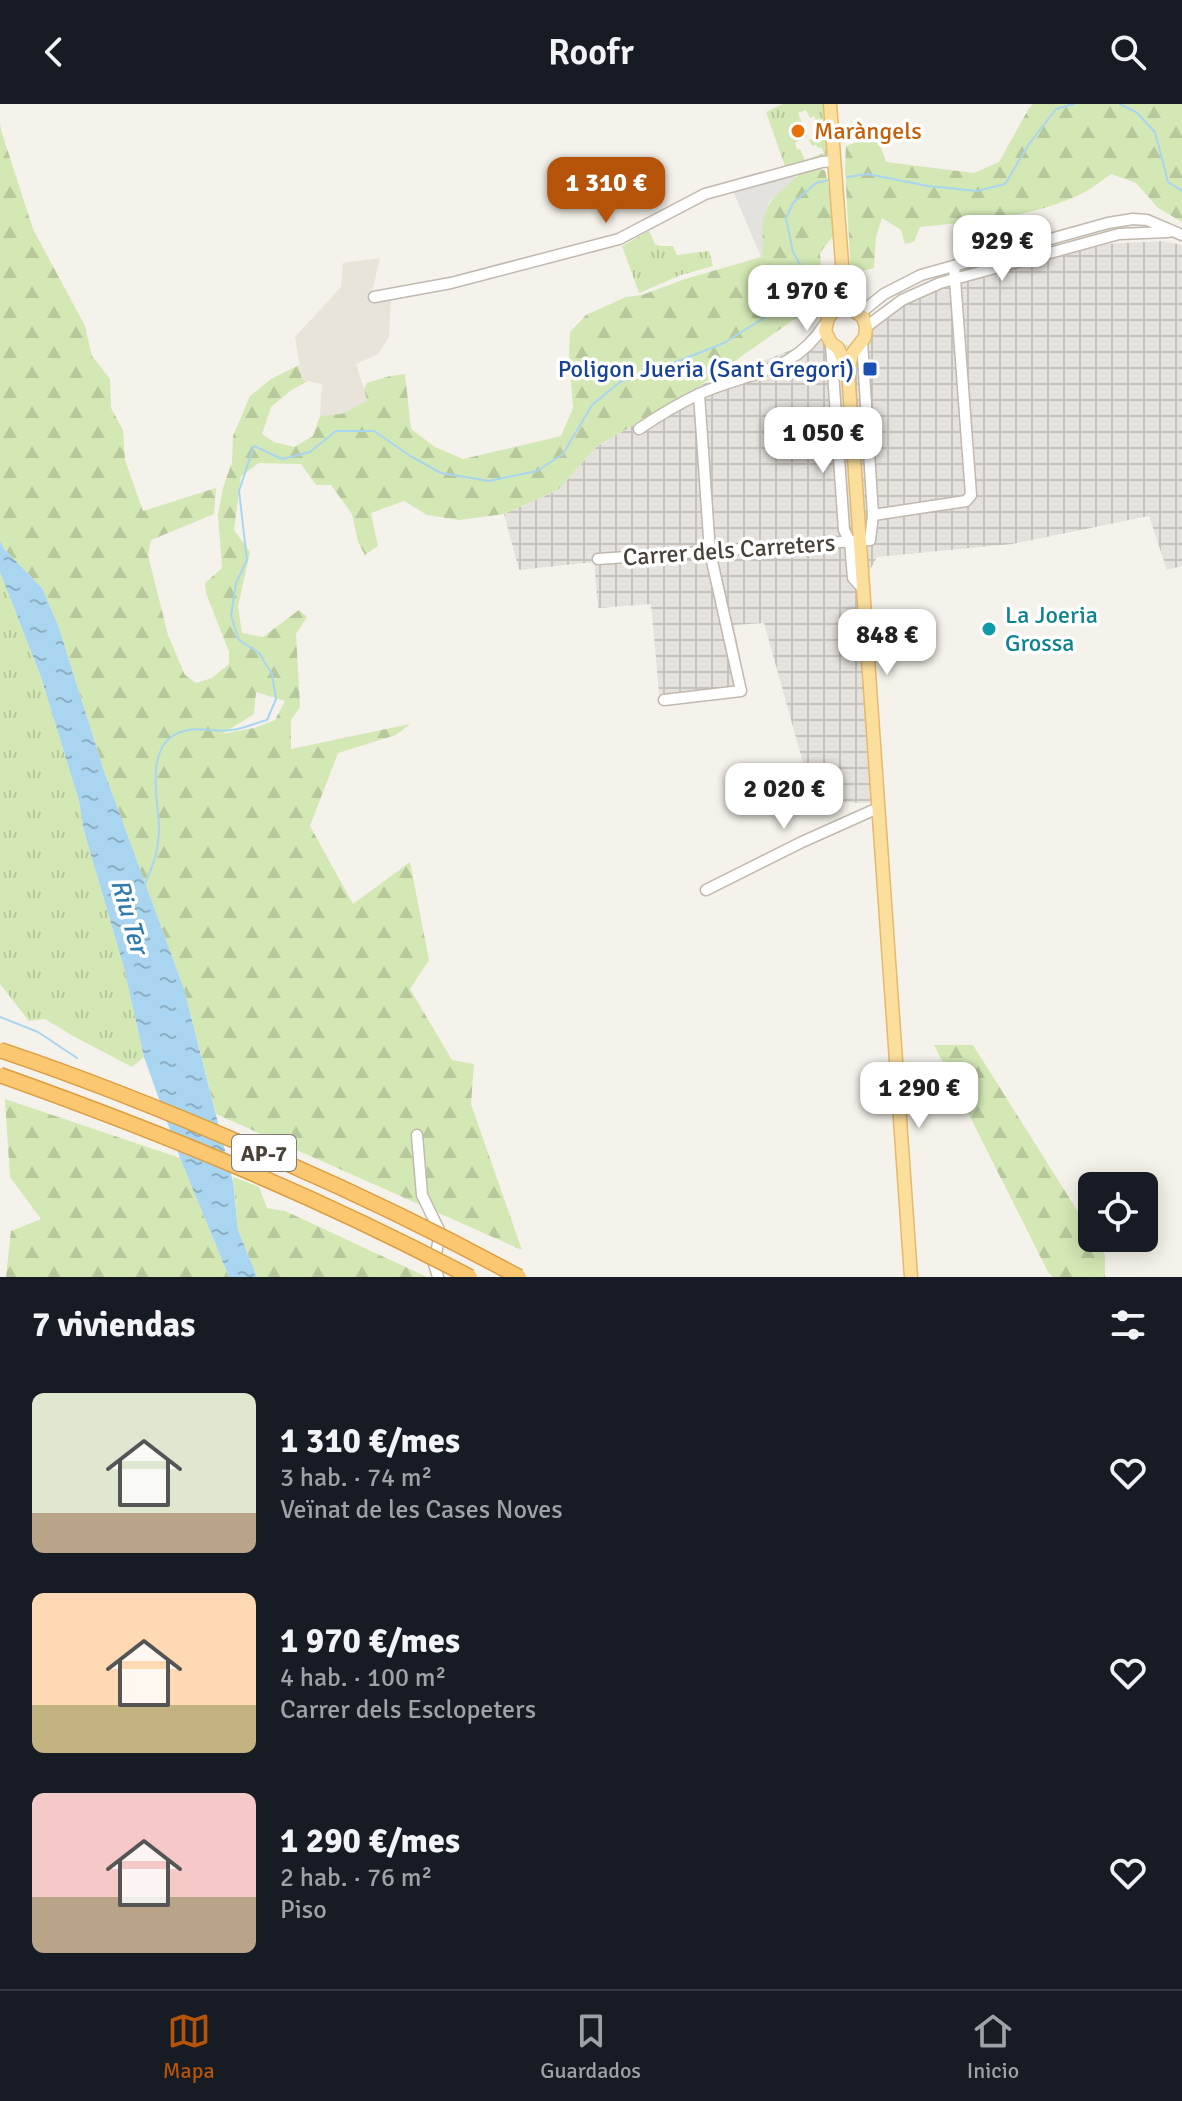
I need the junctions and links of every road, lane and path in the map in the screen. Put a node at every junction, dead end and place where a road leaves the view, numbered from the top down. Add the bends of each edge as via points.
1 (830, 104) edge
2 (834, 164) junction
3 (1142, 219) junction
4 (1142, 232) junction
5 (1176, 233) edge
6 (954, 266) junction
7 (956, 279) junction
8 (844, 290) junction
9 (374, 297) dead end
10 (835, 311) junction
11 (856, 312) junction
12 (826, 323) junction
13 (866, 327) junction
14 (859, 344) junction
15 (833, 345) junction
16 (809, 346) junction
17 (848, 371) junction
18 (699, 394) junction
19 (639, 429) dead end
20 (873, 515) junction
21 (855, 541) junction
22 (710, 552) junction
23 (598, 559) dead end
24 (664, 700) dead end
25 (878, 808) junction
26 (706, 890) dead end
27 (0, 1050) edge
28 (0, 1075) edge
29 (417, 1135) dead end
30 (438, 1277) edge
31 (470, 1277) edge
32 (519, 1277) edge
33 (911, 1277) edge

1 - 2 main road
2 - 8 main road
2 - 9 street via 822,162 705,194 619,239 451,283
3 - 4 street
3 - 5 street
3 - 6 street via 1098,225
4 - 5 street
4 - 7 street
6 - 7 street
6 - 11 street via 921,275
7 - 13 street via 902,300
7 - 20 street via 971,495 966,501
8 - 10 main road
8 - 11 main road
10 - 11 main road
10 - 12 main road
11 - 13 main road
12 - 15 main road
12 - 16 street
13 - 14 main road
14 - 15 main road via 848,349
14 - 17 main road
14 - 20 street
15 - 16 street
15 - 17 main road
15 - 21 street via 844,530
16 - 18 street via 776,368
17 - 21 main road
18 - 19 street
18 - 22 street
20 - 21 street via 870,540
21 - 22 street, Carrer dels Carreters
21 - 25 main road
22 - 23 street, Carrer dels Carreters
22 - 24 street via 741,691
25 - 26 street
25 - 33 main road
27 - 32 highway, AP-7, bridge via 246,1145
28 - 31 highway, AP-7, bridge via 240,1167
29 - 30 street via 422,1195 439,1230 434,1264

